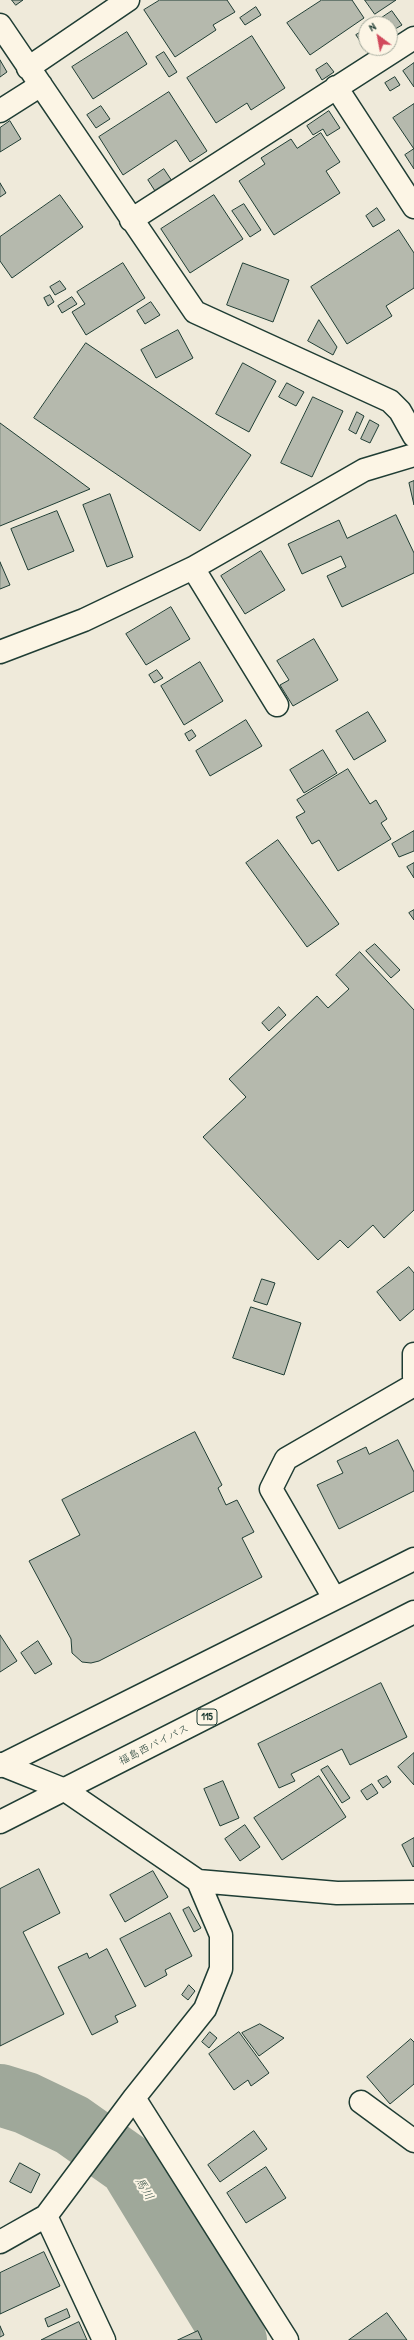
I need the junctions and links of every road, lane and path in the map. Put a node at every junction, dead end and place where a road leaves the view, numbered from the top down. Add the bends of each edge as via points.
1 (128, 0) edge
2 (0, 25) edge
3 (414, 38) edge
4 (28, 68) junction
5 (40, 85) junction
6 (336, 87) junction
7 (0, 111) edge
8 (414, 207) edge
9 (131, 220) junction
10 (414, 436) edge
11 (414, 455) edge
12 (193, 568) junction
13 (0, 652) edge
14 (277, 705) dead end
15 (414, 1354) edge
16 (414, 1377) edge
17 (414, 1385) edge
18 (414, 1559) edge
19 (334, 1598) junction
20 (414, 1612) edge
21 (0, 1765) edge
22 (65, 1790) junction
23 (0, 1822) edge
24 (198, 1881) junction
25 (414, 1892) edge
26 (134, 2098) junction
27 (361, 2102) dead end
28 (414, 2141) edge
29 (46, 2216) junction
30 (0, 2242) edge
31 (104, 2340) edge
32 (287, 2340) edge

1 - 4 main road
2 - 4 main road
3 - 6 main road
4 - 5 main road
5 - 7 main road
5 - 9 main road
6 - 8 main road
6 - 9 main road
9 - 10 main road via 195,312 390,401 400,411
11 - 12 main road via 364,470
12 - 13 main road via 84,620
12 - 14 main road
15 - 16 main road
17 - 19 main road via 286,1459 271,1490
18 - 19 main road
19 - 21 main road
20 - 22 main road, 福島西バイパス / 115
21 - 22 main road
22 - 23 main road, 福島西バイパス / 115
22 - 24 main road
24 - 25 main road via 338,1893
24 - 26 main road via 221,1935 222,1969 205,2009
26 - 29 main road
26 - 32 main road
27 - 28 main road
29 - 30 main road
29 - 31 main road

